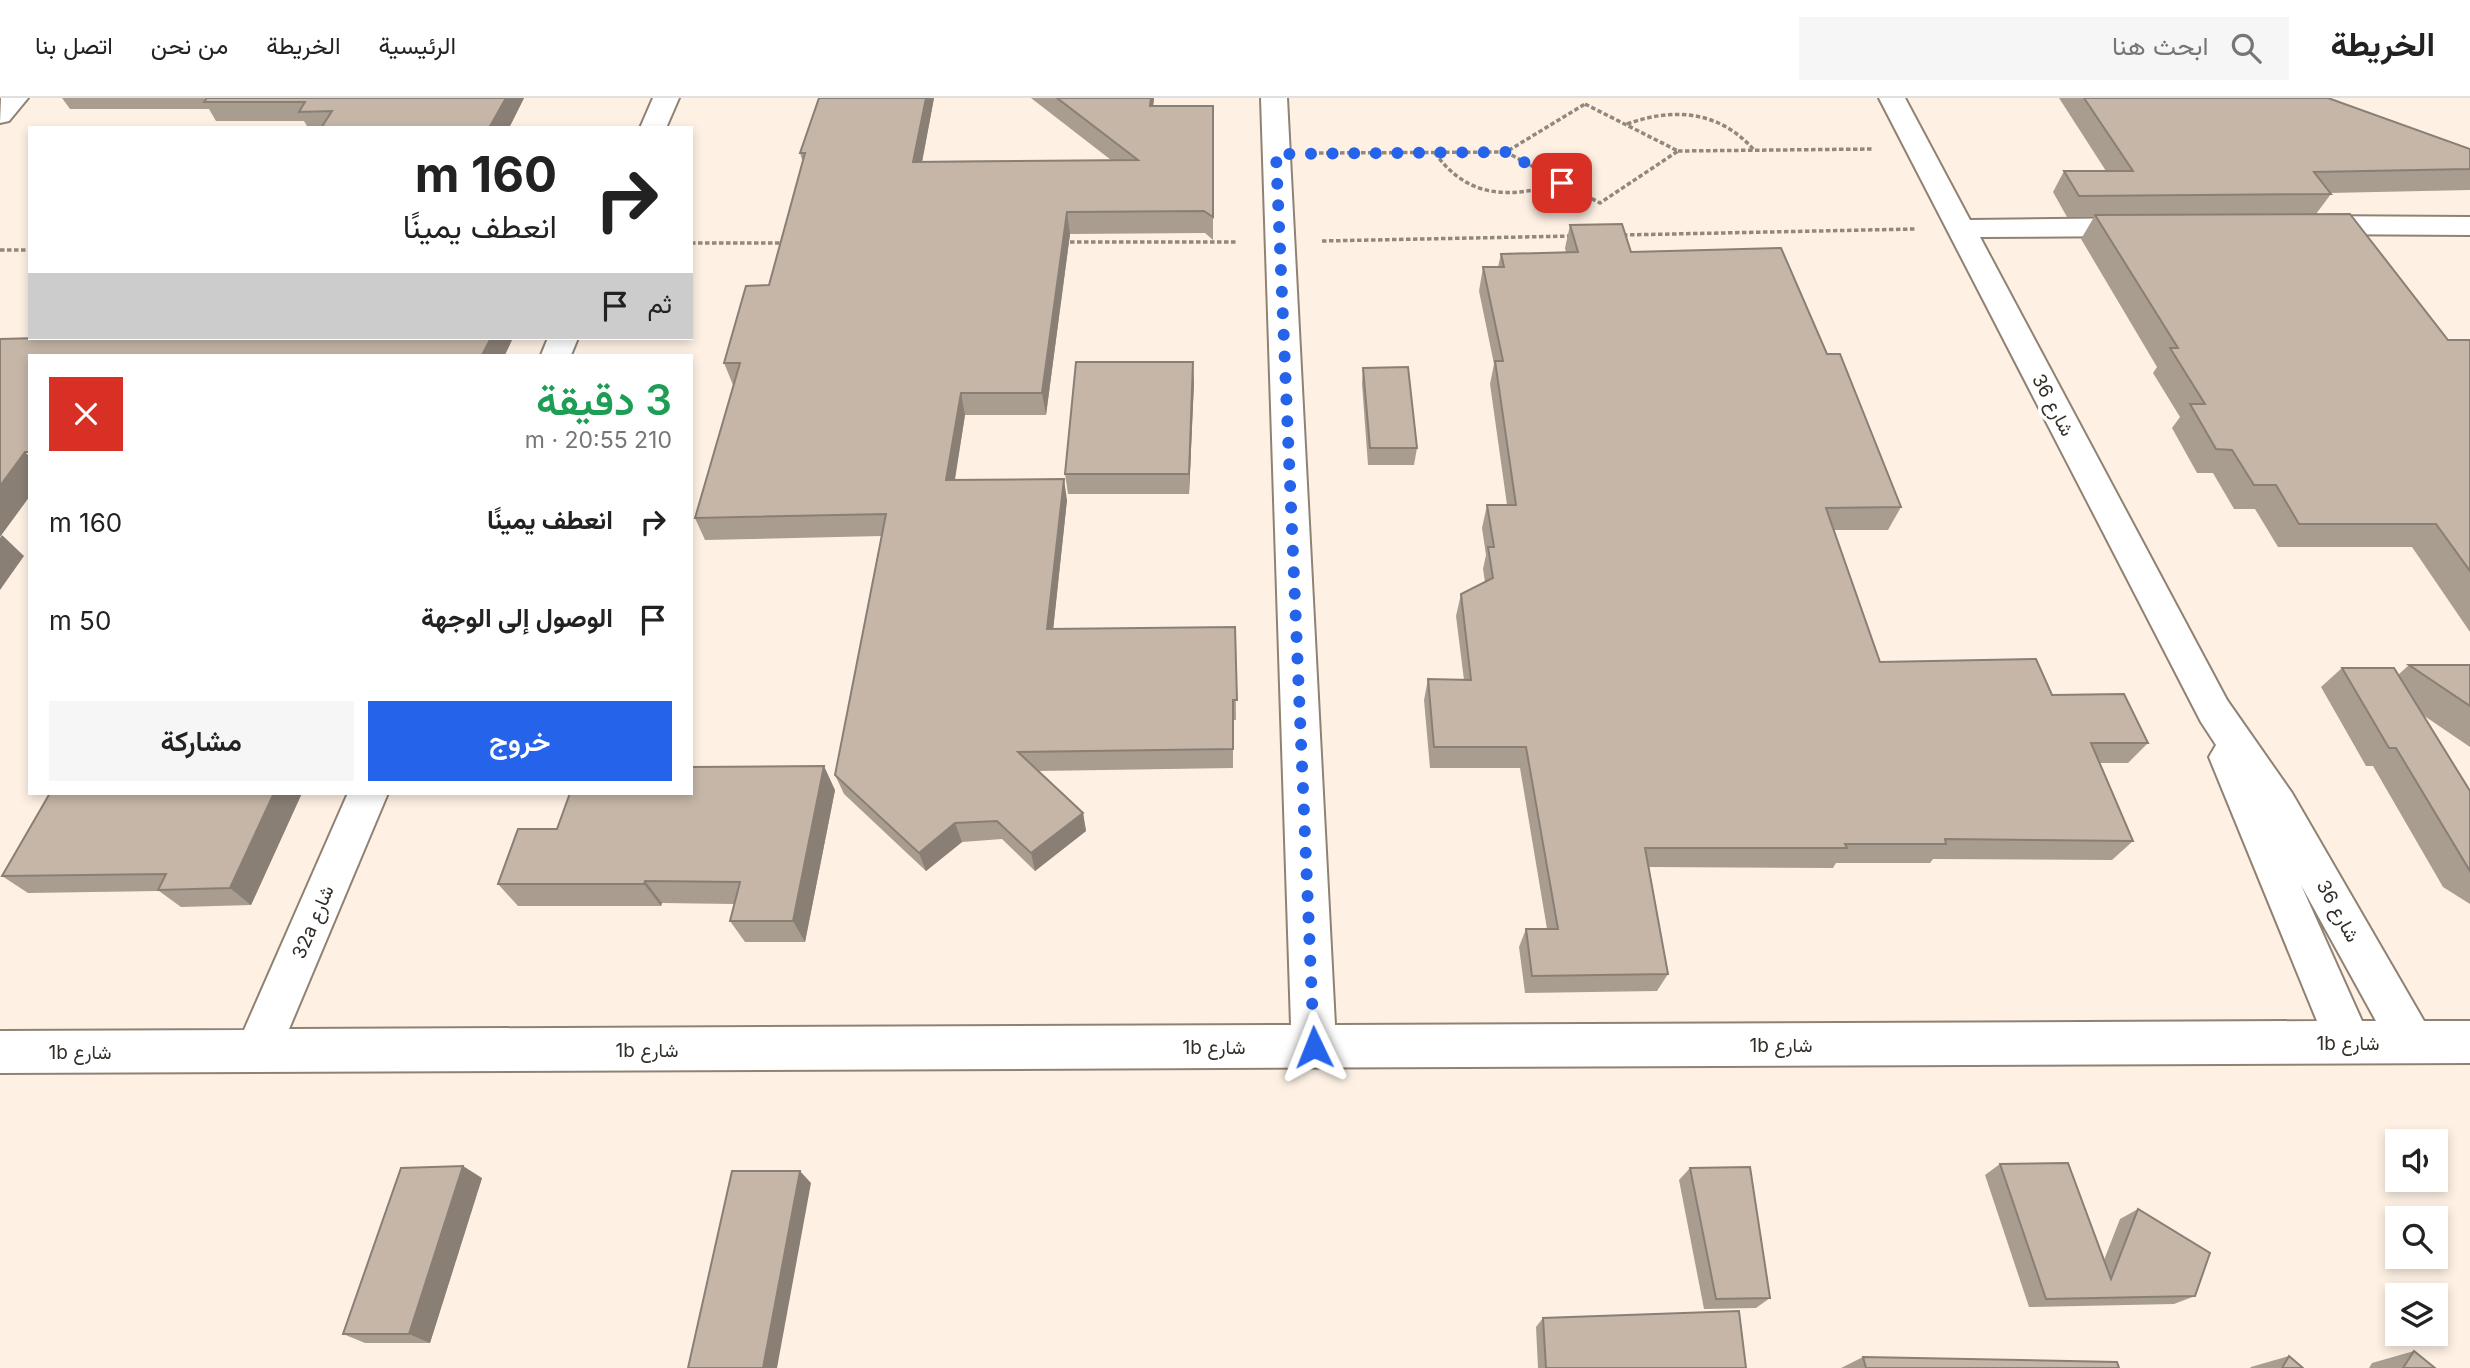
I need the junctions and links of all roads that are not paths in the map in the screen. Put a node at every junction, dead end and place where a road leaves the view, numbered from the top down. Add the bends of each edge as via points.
1 (15, 98) edge
2 (666, 98) edge
3 (1274, 98) edge
4 (1892, 98) edge
5 (0, 115) edge
6 (654, 126) edge
7 (2277, 226) edge
8 (2470, 226) edge
9 (2167, 227) edge
10 (1961, 229) junction
11 (2214, 711) junction
12 (367, 795) edge
13 (2349, 1042) junction
14 (2470, 1042) edge
15 (2412, 1043) junction
16 (1314, 1047) junction
17 (257, 1051) junction
18 (0, 1052) edge

1 - 5 street
2 - 6 street
3 - 16 street
4 - 10 street, شارع 36
7 - 8 street
9 - 10 street
10 - 11 street, شارع 36
11 - 13 street, شارع 36 via 2246,804
11 - 15 street, شارع 36 via 2278,805
12 - 17 street, 32a شارع
13 - 15 street, 1b شارع
13 - 16 street, 1b شارع
14 - 15 street, 1b شارع
16 - 17 street, 1b شارع
17 - 18 street, 1b شارع

